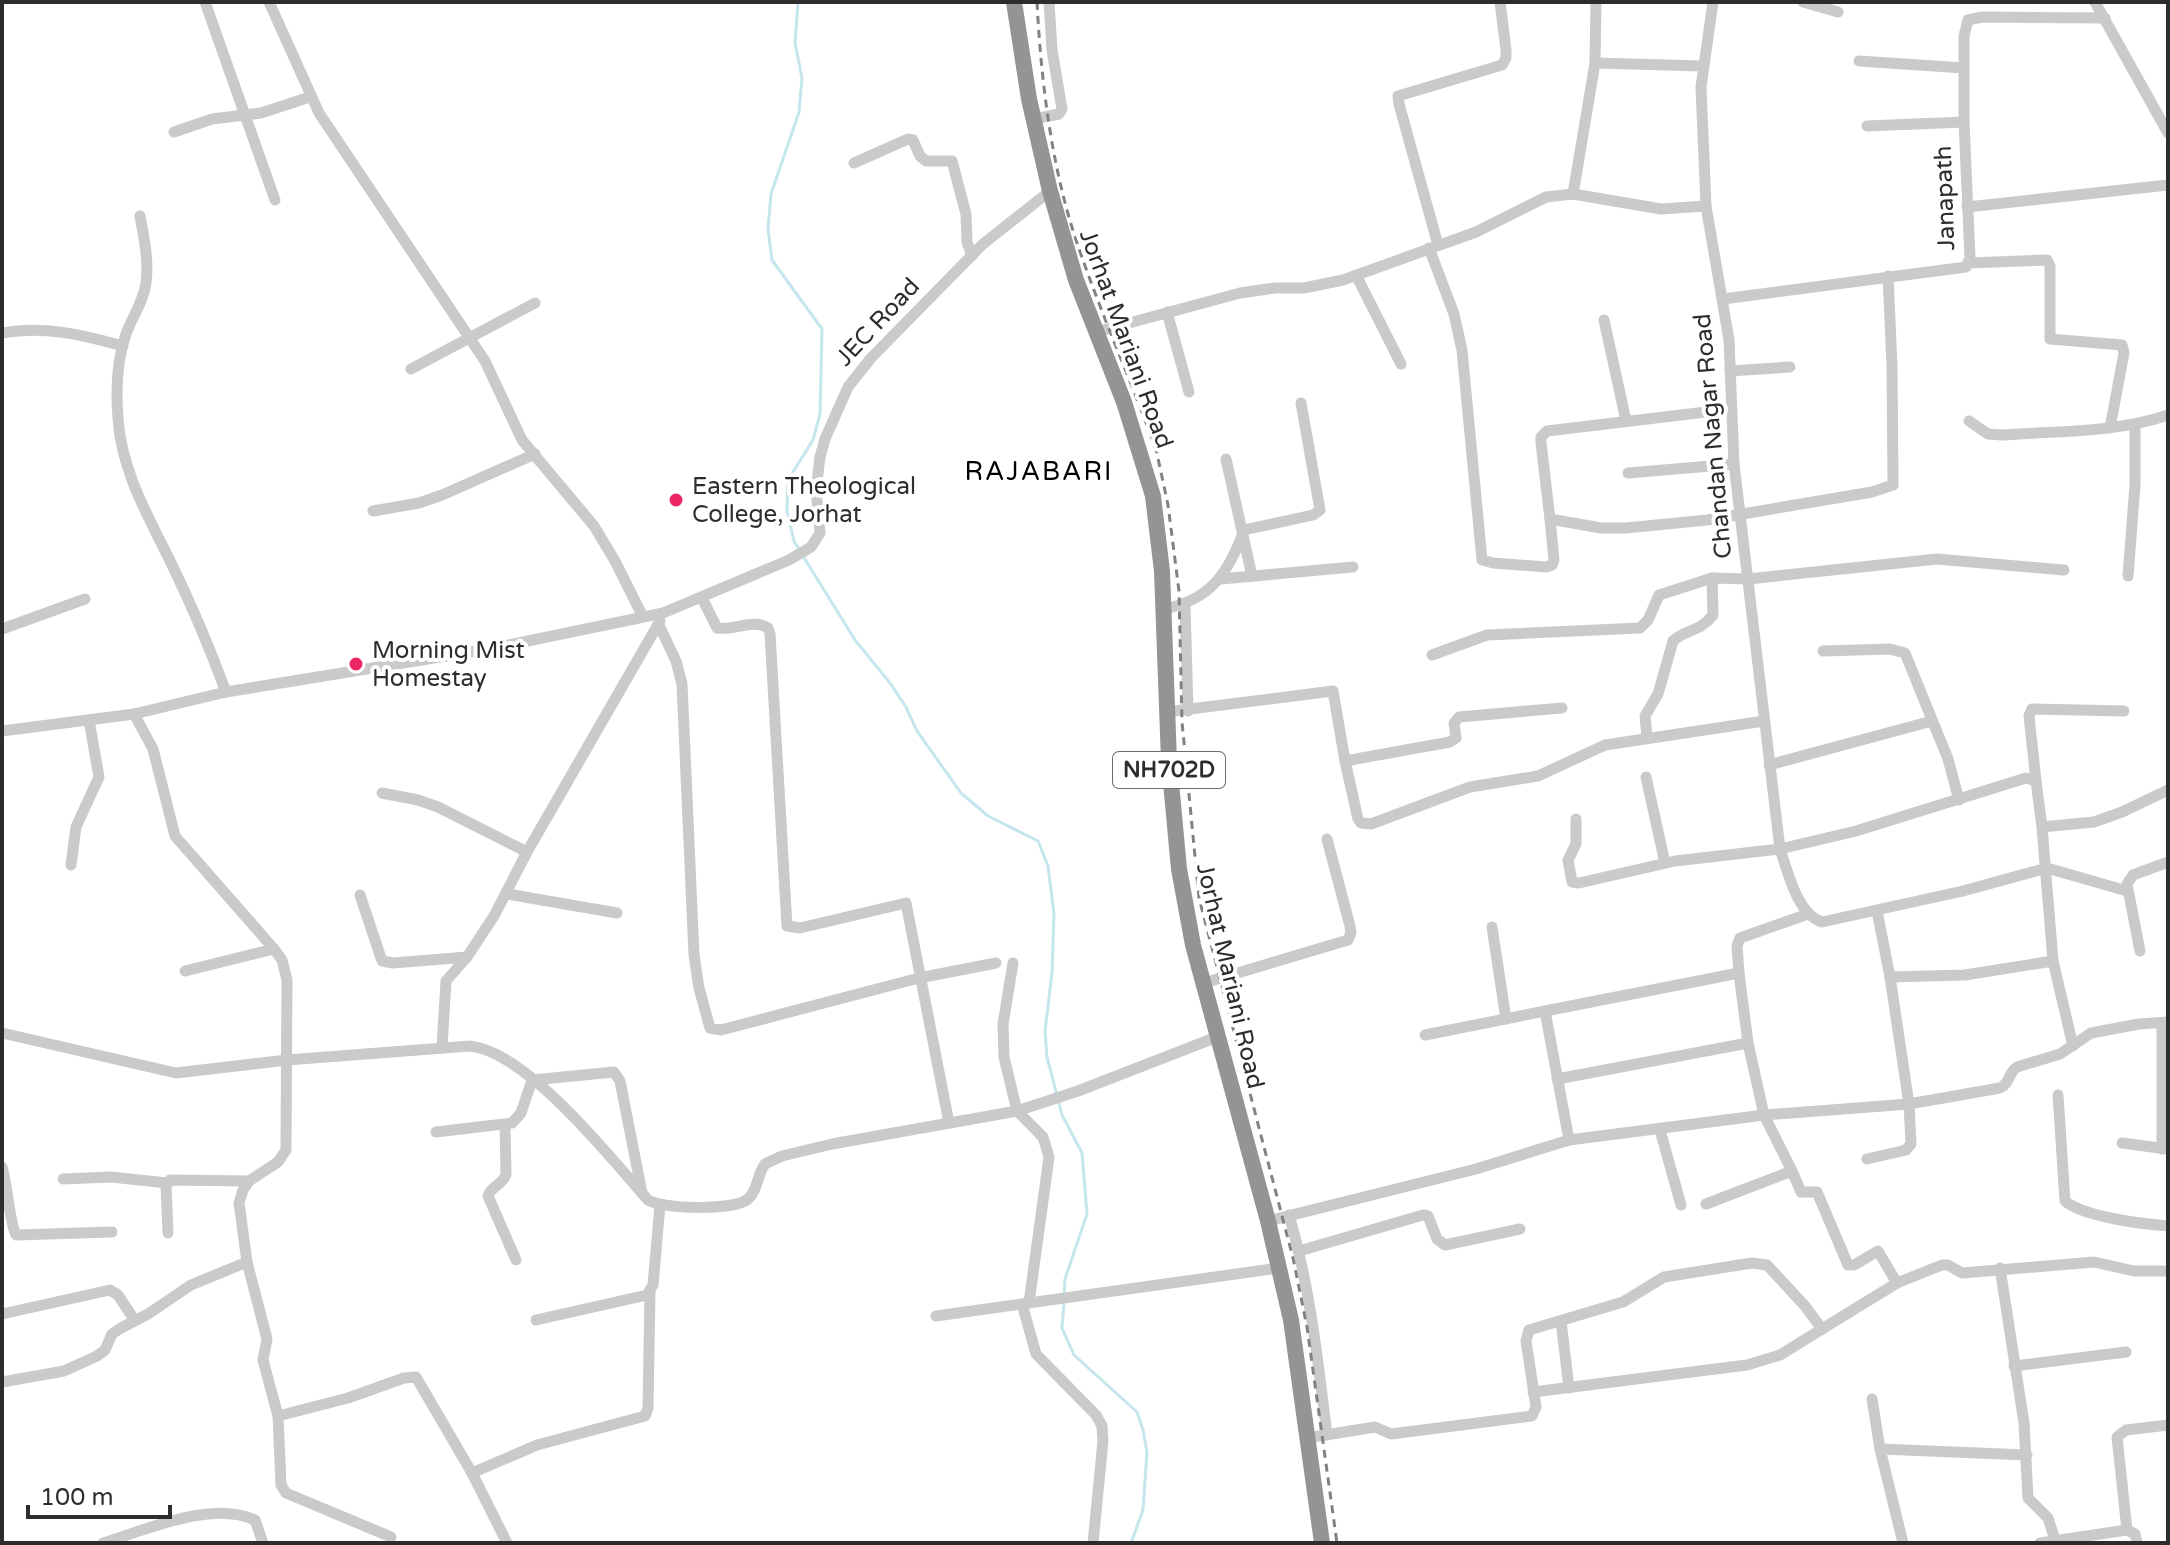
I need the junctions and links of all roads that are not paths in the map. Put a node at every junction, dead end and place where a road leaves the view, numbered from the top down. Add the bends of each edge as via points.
1 (205, 2) edge
2 (269, 2) edge
3 (1014, 2) edge
4 (1049, 2) edge
5 (1500, 2) edge
6 (1596, 2) edge
7 (1713, 2) edge
8 (1803, 2) edge
9 (2095, 2) edge
10 (1838, 12) dead end
11 (2105, 18) junction
12 (1859, 61) dead end
13 (1595, 63) junction
14 (1702, 66) junction
15 (1964, 68) junction
16 (310, 97) junction
17 (245, 115) junction
18 (1033, 119) junction
19 (1964, 122) junction
20 (1867, 126) dead end
21 (174, 132) dead end
22 (2168, 133) edge
23 (854, 163) dead end
24 (2168, 185) edge
25 (1050, 191) junction
26 (1573, 194) junction
27 (275, 200) dead end
28 (1706, 206) junction
29 (1967, 207) junction
30 (140, 216) dead end
31 (1434, 246) junction
32 (972, 256) junction
33 (1969, 263) junction
34 (1356, 275) junction
35 (1888, 276) junction
36 (1723, 299) junction
37 (535, 303) dead end
38 (1167, 312) junction
39 (1604, 320) dead end
40 (1096, 332) junction
41 (2, 333) edge
42 (470, 338) junction
43 (123, 346) junction
44 (1401, 364) dead end
45 (1790, 367) dead end
46 (411, 369) dead end
47 (1730, 371) junction
48 (1189, 392) dead end
49 (1301, 403) dead end
50 (1731, 409) junction
51 (2168, 415) edge
52 (1626, 421) junction
53 (1969, 421) dead end
54 (2135, 424) junction
55 (2110, 428) junction
56 (535, 454) junction
57 (1226, 459) dead end
58 (1734, 464) junction
59 (1628, 473) dead end
60 (373, 511) dead end
61 (1740, 514) junction
62 (1550, 519) junction
63 (1244, 530) junction
64 (1353, 567) dead end
65 (2064, 570) dead end
66 (1252, 576) junction
67 (2128, 576) dead end
68 (1712, 578) junction
69 (1221, 579) junction
70 (1748, 579) junction
71 (702, 598) junction
72 (85, 599) dead end
73 (1185, 604) junction
74 (1164, 609) junction
75 (643, 617) junction
76 (661, 619) junction
77 (2, 629) edge
78 (1823, 651) dead end
79 (1432, 655) dead end
80 (226, 692) junction
81 (1562, 708) dead end
82 (1188, 711) junction
83 (2124, 711) dead end
84 (1166, 712) junction
85 (134, 714) junction
86 (89, 720) junction
87 (1764, 721) junction
88 (1932, 721) junction
89 (2, 731) edge
90 (1647, 738) junction
91 (1345, 761) junction
92 (1769, 765) junction
93 (1646, 777) dead end
94 (2036, 781) junction
95 (2168, 790) edge
96 (382, 793) dead end
97 (1959, 800) junction
98 (1576, 819) dead end
99 (2042, 827) junction
100 (1327, 839) dead end
101 (1780, 849) junction
102 (527, 852) junction
103 (2168, 862) edge
104 (1665, 863) junction
105 (71, 865) dead end
106 (2047, 868) junction
107 (2127, 891) junction
108 (507, 894) junction
109 (360, 895) dead end
110 (1877, 911) junction
111 (617, 913) dead end
112 (1808, 914) junction
113 (1492, 927) dead end
114 (274, 949) junction
115 (2140, 951) dead end
116 (467, 957) junction
117 (2053, 961) junction
118 (996, 963) dead end
119 (1013, 963) dead end
120 (185, 971) dead end
121 (1739, 973) junction
122 (1890, 977) junction
123 (919, 978) junction
124 (1204, 983) junction
125 (1545, 1011) junction
126 (1506, 1019) junction
127 (2165, 1022) edge
128 (2, 1033) edge
129 (1425, 1035) dead end
130 (1217, 1037) junction
131 (1748, 1043) junction
132 (2073, 1046) junction
133 (442, 1048) junction
134 (287, 1060) junction
135 (1557, 1079) junction
136 (532, 1080) junction
137 (2166, 1085) edge
138 (2058, 1095) dead end
139 (1909, 1104) junction
140 (1017, 1111) junction
141 (1764, 1115) junction
142 (949, 1123) junction
143 (505, 1125) junction
144 (1660, 1130) junction
145 (436, 1132) dead end
146 (1569, 1140) junction
147 (2122, 1143) dead end
148 (2165, 1149) edge
149 (1867, 1159) dead end
150 (2, 1167) edge
151 (1792, 1171) junction
152 (63, 1179) dead end
153 (249, 1181) junction
154 (167, 1183) junction
155 (642, 1193) junction
156 (1706, 1204) dead end
157 (660, 1205) junction
158 (1681, 1205) dead end
159 (1289, 1215) junction
160 (1268, 1221) junction
161 (2168, 1226) edge
162 (1520, 1229) dead end
163 (112, 1232) dead end
164 (168, 1233) dead end
165 (1299, 1251) junction
166 (516, 1260) dead end
167 (247, 1262) junction
168 (1279, 1268) junction
169 (2000, 1268) junction
170 (2168, 1271) edge
171 (1897, 1283) junction
172 (650, 1292) junction
173 (1030, 1303) junction
174 (2, 1314) edge
175 (936, 1316) dead end
176 (536, 1320) dead end
177 (135, 1321) junction
178 (1561, 1321) junction
179 (1822, 1329) junction
180 (2126, 1352) dead end
181 (2014, 1366) junction
182 (2, 1382) edge
183 (1569, 1388) junction
184 (1533, 1392) junction
185 (1872, 1399) dead end
186 (278, 1416) junction
187 (2168, 1425) edge
188 (1327, 1435) junction
189 (1307, 1438) junction
190 (1880, 1449) junction
191 (2027, 1455) junction
192 (472, 1473) junction
193 (2127, 1530) junction
194 (391, 1537) dead end
195 (2056, 1542) edge
196 (103, 1543) edge
197 (263, 1543) edge
198 (507, 1543) edge
199 (1093, 1543) edge
200 (1322, 1543) edge
201 (1903, 1543) edge
202 (2040, 1543) edge
203 (2137, 1543) edge

1 - 17 street
2 - 16 street
3 - 18 highway, Jorhat Mariani Road / NH702D
4 - 18 street via 1062,109
5 - 31 street via 1506,50 1502,65 1398,96
6 - 13 street
7 - 14 street, Chandan Nagar Road
8 - 10 street
9 - 11 street
11 - 15 street, Janapath via 1973,17 1964,27
11 - 22 street
12 - 15 street
13 - 14 street
13 - 26 street
14 - 28 street, Chandan Nagar Road
15 - 19 street, Janapath
16 - 17 street
16 - 42 street
17 - 21 street
17 - 27 street
18 - 25 highway, Jorhat Mariani Road / NH702D
19 - 20 street
19 - 29 street, Janapath
23 - 32 street via 908,139 926,161 952,161
24 - 29 street
25 - 32 street, JEC Road
25 - 40 highway, Jorhat Mariani Road / NH702D
26 - 28 street via 1661,209
26 - 31 street via 1546,197 1488,227
28 - 36 street, Chandan Nagar Road
29 - 33 street, Janapath
30 - 43 street via 147,280
31 - 34 street
31 - 62 street via 1462,350 1482,560 1552,565
32 - 71 street, JEC Road via 848,387 820,457 820,533 811,547
33 - 35 street, Janapath via 1960,269
33 - 55 street via 2047,260 2050,339 2122,345
34 - 38 street via 1316,286 1240,293
34 - 44 street
35 - 36 street, Janapath
35 - 61 street via 1893,485
36 - 47 street, Chandan Nagar Road
37 - 42 street
38 - 40 street
38 - 48 street
39 - 52 street
40 - 74 highway, Jorhat Mariani Road / NH702D via 1153,496
41 - 43 street via 50,331
42 - 46 street
42 - 56 street via 497,382 522,440
43 - 80 street via 118,420 128,472 190,601
45 - 47 street
47 - 50 street, Chandan Nagar Road
49 - 63 street via 1320,510
50 - 52 street
50 - 58 street, Chandan Nagar Road
51 - 54 street
52 - 62 street via 1557,429 1541,437
53 - 55 street via 1994,435
54 - 55 street
54 - 67 street
56 - 60 street via 442,495
56 - 75 street via 594,526
57 - 63 street
58 - 59 street
58 - 61 street, Chandan Nagar Road
61 - 62 street via 1613,528
61 - 70 street, Chandan Nagar Road
63 - 66 street
63 - 69 street
64 - 66 street
65 - 70 street via 1937,559
66 - 69 street
68 - 70 street
68 - 79 street via 1659,595 1640,628 1487,635
68 - 90 street via 1713,615 1673,641 1658,694 1645,716
69 - 73 street
70 - 87 street, Chandan Nagar Road
71 - 76 street, JEC Road
71 - 123 street via 717,628 757,623 770,634 787,926 800,928 906,903
72 - 77 street
73 - 74 street
73 - 82 street
74 - 84 highway, Jorhat Mariani Road / NH702D
75 - 76 street, JEC Road
75 - 80 street, JEC Road via 489,649
76 - 102 street
76 - 123 street via 682,684 694,955 710,1028 721,1030
78 - 88 street via 1901,650
80 - 85 street, JEC Road
81 - 91 street via 1459,717 1454,723 1456,738 1450,742
82 - 84 street
82 - 91 street via 1333,691
83 - 94 street via 2032,709
84 - 124 highway, Jorhat Mariani Road / NH702D via 1179,869
85 - 86 street, JEC Road
85 - 114 street via 153,749 175,836
86 - 89 street, JEC Road
86 - 105 street via 99,777 76,827
87 - 90 street
87 - 92 street, Chandan Nagar Road
88 - 92 street
88 - 97 street
90 - 91 street via 1596,747 1538,776 1470,787 1366,824 1358,819
92 - 101 street, Chandan Nagar Road
93 - 104 street
94 - 97 street via 2026,778
94 - 99 street
95 - 99 street via 2094,822
96 - 102 street via 438,807
97 - 101 street
98 - 104 street via 1576,844 1568,860 1572,882
99 - 106 street
100 - 124 street via 1350,926 1348,940
101 - 104 street
101 - 112 street, Chandan Nagar Road
102 - 108 street
103 - 107 street via 2133,875
106 - 107 street
106 - 110 street
106 - 117 street
107 - 115 street
108 - 111 street
108 - 116 street
109 - 116 street via 382,961
110 - 112 street via 1830,923
110 - 122 street
112 - 121 street via 1740,938
113 - 126 street
114 - 120 street
114 - 134 street via 287,980
116 - 133 street via 446,981
117 - 122 street via 1965,975
117 - 132 street
118 - 123 street
119 - 140 street via 1002,1035
121 - 125 street
121 - 131 street
122 - 139 street
123 - 142 street
124 - 130 highway, Jorhat Mariani Road / NH702D
125 - 126 street
125 - 135 street
126 - 129 street
127 - 132 street via 2100,1031
127 - 137 street
128 - 134 street via 176,1073
130 - 140 street
130 - 160 highway, Jorhat Mariani Road / NH702D
131 - 135 street
131 - 141 street
132 - 139 street via 2017,1067 2000,1088
133 - 134 street
133 - 136 street via 484,1047
134 - 153 street via 286,1150 278,1162
135 - 146 street
136 - 143 street via 519,1117
136 - 155 street via 592,1135
136 - 155 street via 602,1071 617,1074
137 - 148 street
138 - 161 street via 2065,1201 2116,1219
139 - 141 street
139 - 149 street via 1910,1148
140 - 142 street
140 - 173 street via 1043,1137 1049,1157
141 - 144 street
141 - 151 street
142 - 157 street via 771,1160 761,1169 751,1196 735,1206
143 - 145 street
143 - 166 street via 506,1175 488,1196
144 - 146 street
144 - 158 street
146 - 159 street
147 - 148 street
150 - 163 street via 16,1235
151 - 156 street
151 - 171 street via 1801,1192 1817,1192 1848,1265 1878,1251
152 - 154 street via 100,1176
153 - 154 street
153 - 167 street via 239,1203
154 - 164 street
155 - 157 street
157 - 172 street
159 - 160 street
159 - 165 street
160 - 168 highway, Jorhat Mariani Road / NH702D
162 - 165 street via 1445,1245 1423,1215
165 - 188 street
167 - 177 street via 191,1285
167 - 186 street via 266,1333 263,1360
168 - 173 street
168 - 189 highway, Jorhat Mariani Road / NH702D
169 - 170 street via 2101,1262 2134,1271
169 - 171 street via 1962,1273 1942,1265
169 - 181 street
171 - 179 street
172 - 176 street
172 - 192 street via 645,1416 537,1445
173 - 175 street
173 - 199 street via 1036,1354 1102,1426
174 - 177 street via 110,1290
177 - 182 street via 112,1334 102,1353 75,1367
178 - 179 street via 1629,1300 1664,1277 1760,1263 1774,1271
178 - 183 street
178 - 184 street via 1526,1334
179 - 183 street via 1780,1355 1747,1365
180 - 181 street
181 - 191 street
183 - 184 street
184 - 188 street via 1535,1413 1527,1418 1391,1434 1375,1427
185 - 190 street
186 - 192 street via 416,1377
186 - 194 street via 283,1490
187 - 193 street via 2126,1430 2117,1437
188 - 189 street
189 - 200 highway, Jorhat Mariani Road / NH702D
190 - 191 street
190 - 201 street
191 - 195 street via 2028,1498 2048,1518
192 - 198 street
193 - 195 street
193 - 203 street
195 - 202 street
196 - 197 street via 221,1513 255,1520

